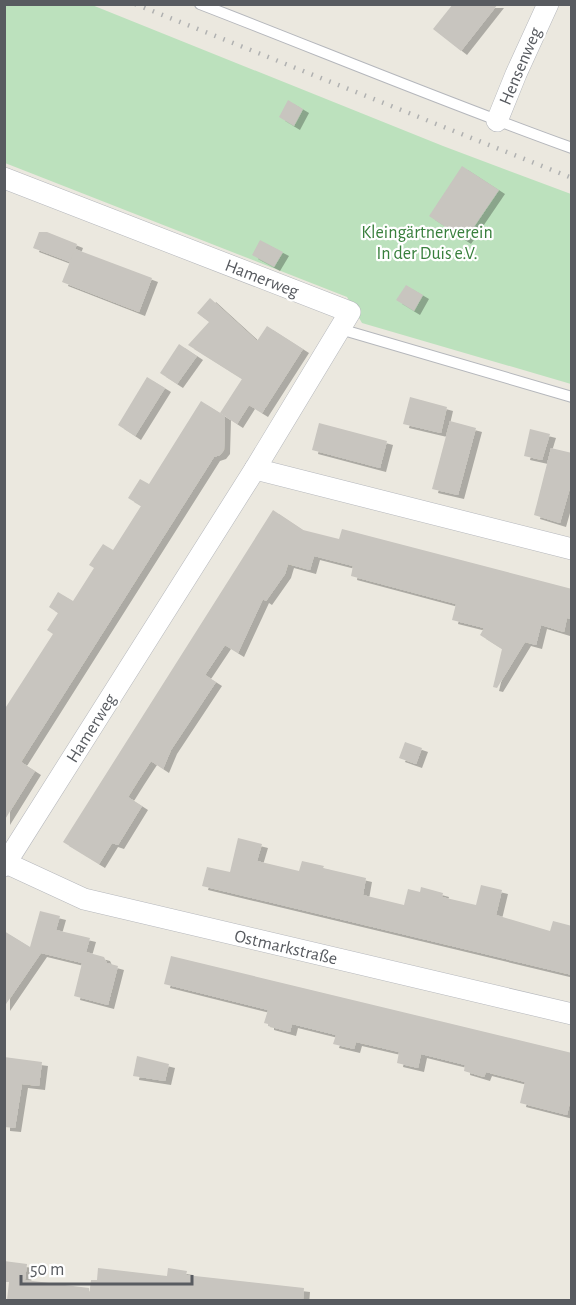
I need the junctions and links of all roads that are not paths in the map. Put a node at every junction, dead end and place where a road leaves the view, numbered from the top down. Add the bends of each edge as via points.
1 (200, 4) edge
2 (548, 4) edge
3 (497, 121) junction
4 (572, 148) edge
5 (4, 178) edge
6 (340, 329) junction
7 (572, 397) edge
8 (255, 469) junction
9 (572, 549) edge
10 (5, 865) edge
11 (572, 1014) edge

1 - 3 lane
2 - 3 street, Hensenweg
3 - 4 lane, Hensenweg
5 - 6 street, Hamerweg via 350,312
6 - 7 lane
6 - 8 street, Hamerweg
8 - 9 street
8 - 10 street, Hamerweg
10 - 11 street, Ostmarkstraße via 84,899

